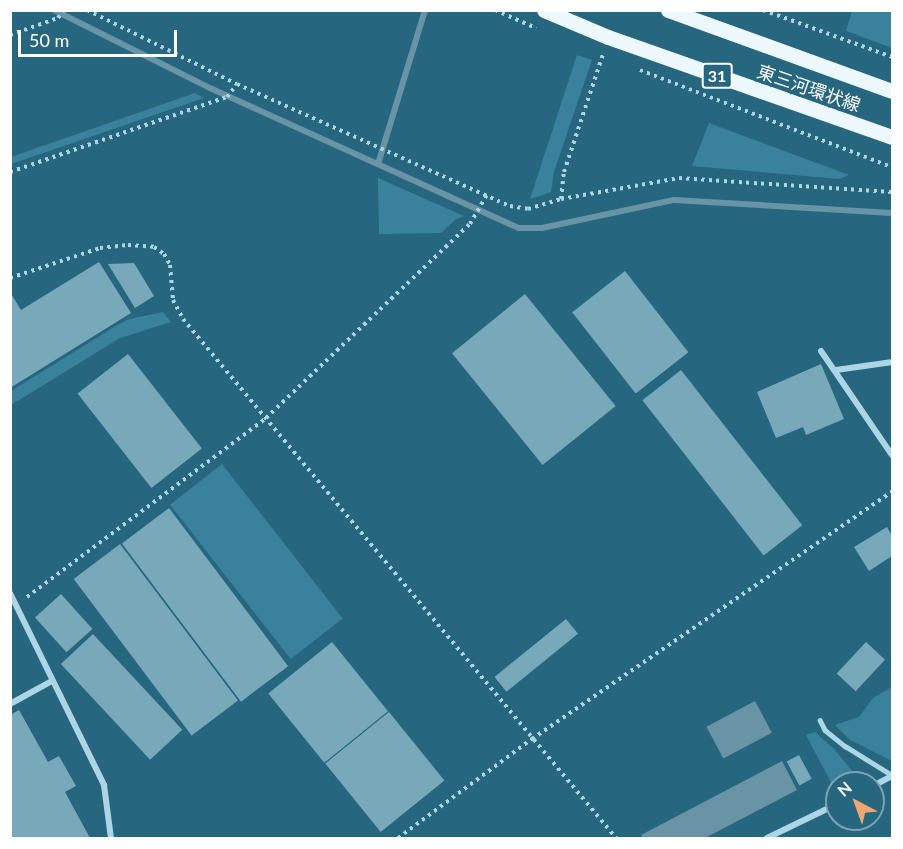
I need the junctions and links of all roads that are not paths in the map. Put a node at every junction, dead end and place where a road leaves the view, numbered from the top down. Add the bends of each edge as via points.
1 (544, 10) edge
2 (668, 10) edge
3 (892, 91) edge
4 (892, 137) edge
5 (821, 351) dead end
6 (892, 362) edge
7 (836, 370) junction
8 (892, 455) edge
9 (10, 592) edge
10 (52, 681) junction
11 (10, 704) edge
12 (820, 720) dead end
13 (892, 775) edge
14 (825, 810) edge
15 (111, 838) edge
16 (767, 838) edge

1 - 4 main road, 東三河環状線 / 31 via 608,37
2 - 3 main road, 東三河環状線
5 - 7 street
6 - 7 street
7 - 8 street
9 - 10 street
10 - 11 street
10 - 15 street via 104,785
12 - 13 lane via 825,730 845,746
14 - 16 street

